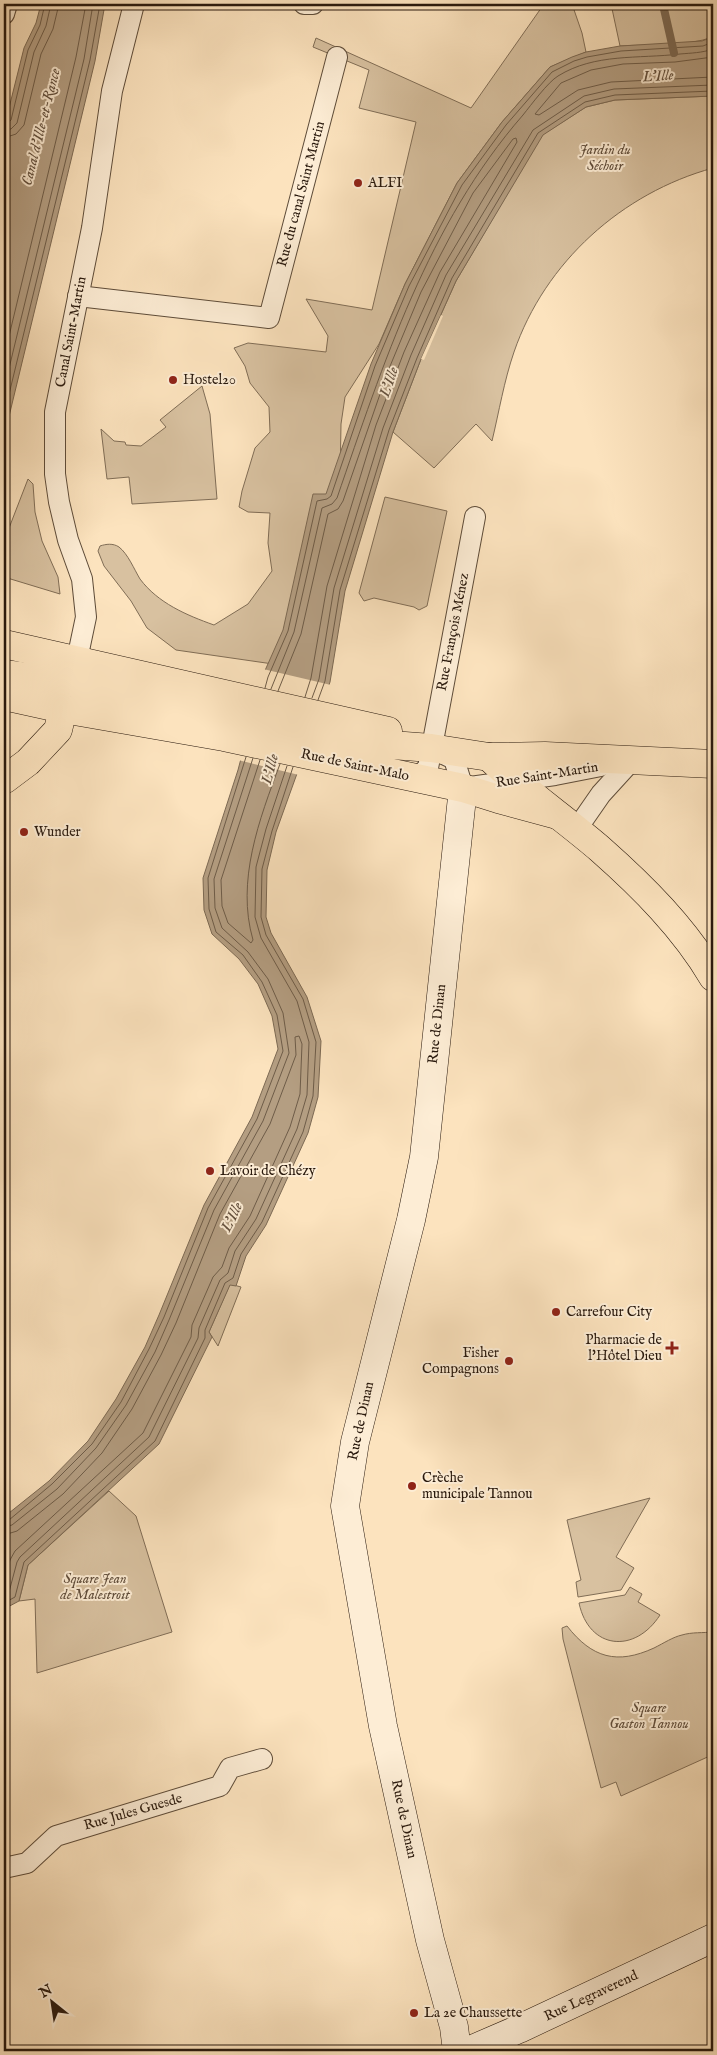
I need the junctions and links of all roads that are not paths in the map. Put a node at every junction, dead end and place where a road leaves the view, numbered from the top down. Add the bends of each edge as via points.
1 (6, 4) edge
2 (134, 4) edge
3 (304, 4) edge
4 (313, 4) edge
5 (4, 14) edge
6 (337, 57) dead end
7 (78, 296) junction
8 (475, 517) dead end
9 (16, 647) edge
10 (4, 674) edge
11 (67, 675) junction
12 (4, 696) edge
13 (63, 709) junction
14 (229, 717) junction
15 (339, 741) junction
16 (430, 748) junction
17 (489, 757) junction
18 (632, 760) junction
19 (713, 764) edge
20 (416, 778) junction
21 (4, 780) edge
22 (514, 781) junction
23 (463, 788) junction
24 (566, 822) junction
25 (713, 977) edge
26 (262, 1758) dead end
27 (4, 1868) edge
28 (713, 1938) edge
29 (457, 2051) edge
30 (468, 2051) edge

1 - 5 street
2 - 7 street, Canal Saint-Martin via 112,91 92,228
3 - 4 street
6 - 7 street, Rue du canal Saint Martin via 269,318
7 - 11 street, Canal Saint-Martin via 55,412 58,502 82,579 86,617
8 - 16 street, Rue François Ménez
9 - 11 main road via 46,670
10 - 11 main road, Rue de Saint-Malo
11 - 13 main road
11 - 14 main road, Rue de Saint-Malo
12 - 13 main road, Rue de Saint-Malo
13 - 14 main road, Rue de Saint-Malo
13 - 21 main road via 58,730 28,762
14 - 15 main road, Rue de Saint-Malo
15 - 16 main road, Rue de Saint-Malo
15 - 20 main road, Rue de Saint-Malo
16 - 17 main road, Rue de Saint-Malo
16 - 20 street, Rue François Ménez via 428,768
16 - 23 street via 454,759
17 - 18 main road, Rue Saint-Martin
17 - 22 main road, Rue de Saint-Malo
18 - 19 main road, Rue Saint-Martin
18 - 22 street, Rue Saint-Martin
18 - 24 street via 601,794
20 - 23 main road, Rue de Saint-Malo
22 - 23 street, Rue Saint-Martin
22 - 24 main road, Rue de Saint-Malo
23 - 24 main road, Rue de Saint-Malo
23 - 29 street, Rue de Dinan via 424,1157 355,1442 345,1506 383,1726
24 - 25 main road, Rue de Saint-Malo via 620,866 652,898 680,930
26 - 27 street, Rue Jules Guesde via 230,1768 220,1786 56,1836 27,1863
28 - 30 street, Rue Legraverend

